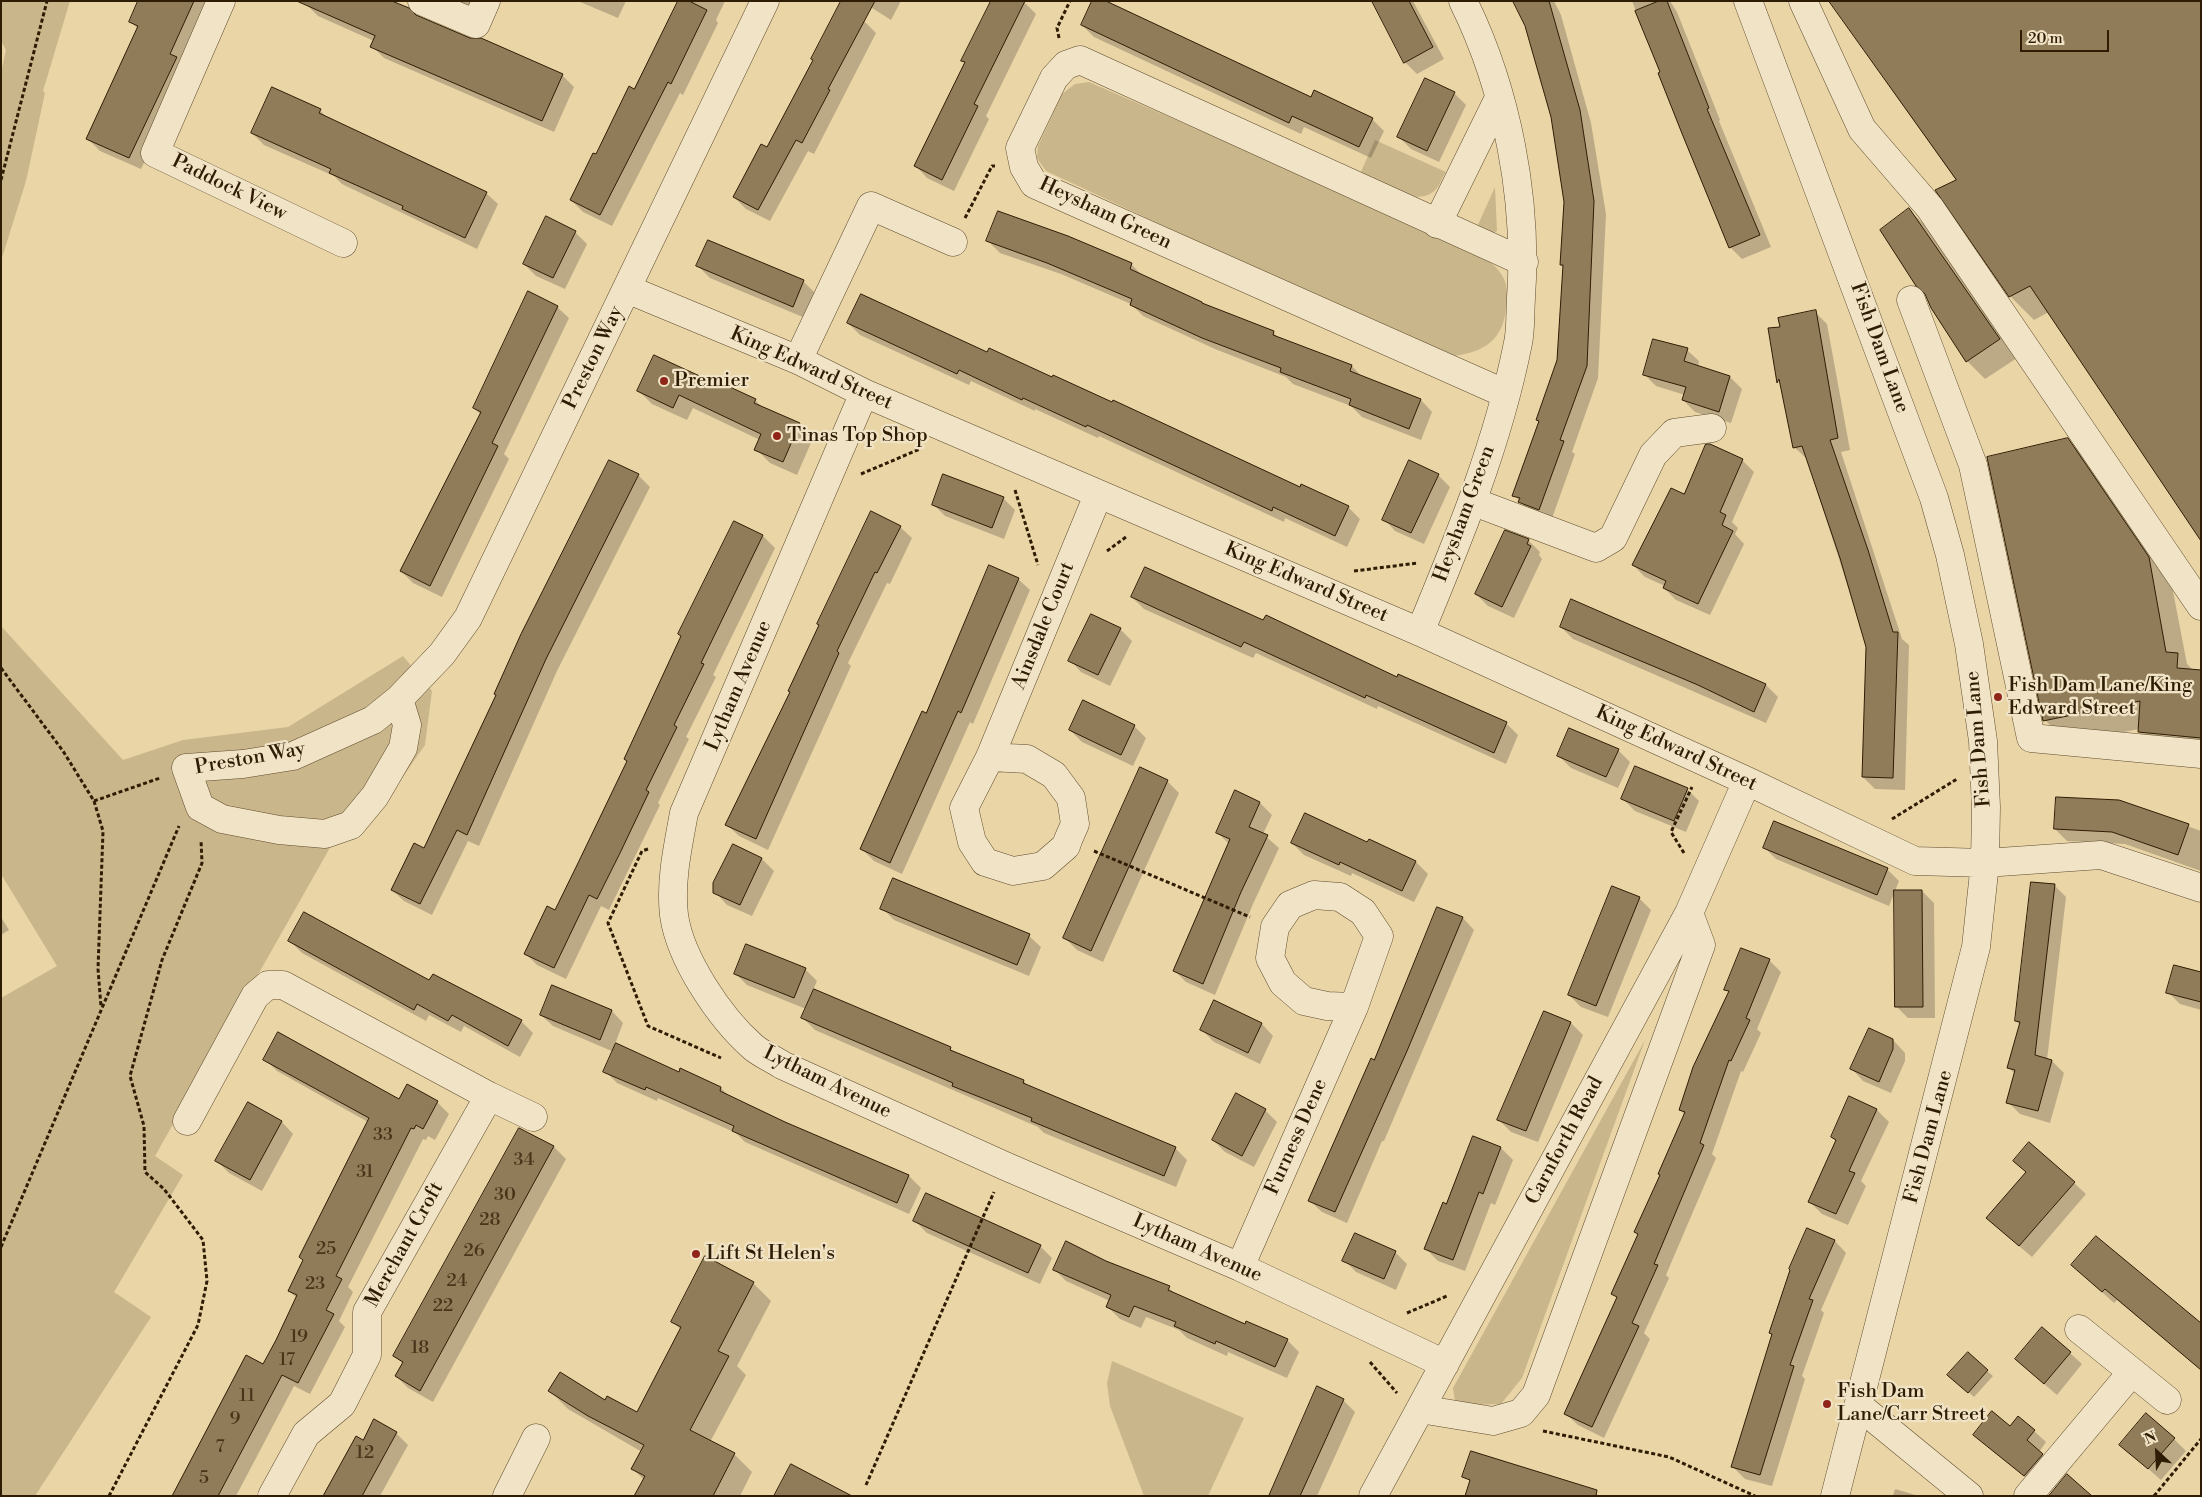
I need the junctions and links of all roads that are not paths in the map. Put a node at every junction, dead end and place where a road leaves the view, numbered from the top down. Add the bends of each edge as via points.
1 (221, 1) edge
2 (422, 1) edge
3 (486, 1) edge
4 (764, 1) edge
5 (1463, 1) edge
6 (1748, 1) edge
7 (1803, 1) edge
8 (1499, 98) junction
9 (1437, 224) junction
10 (953, 242) road end
11 (343, 243) dead end
12 (1524, 262) junction
13 (628, 289) junction
14 (1911, 300) dead end
15 (798, 360) junction
16 (864, 393) junction
17 (1506, 394) junction
18 (1712, 428) dead end
19 (1098, 495) junction
20 (1474, 502) junction
21 (2201, 606) edge
22 (1420, 632) junction
23 (399, 699) junction
24 (2201, 754) edge
25 (990, 757) junction
26 (1746, 781) junction
27 (1985, 863) junction
28 (2201, 888) edge
29 (1689, 912) junction
30 (1354, 1007) junction
31 (489, 1096) junction
32 (533, 1117) dead end
33 (187, 1122) dead end
34 (1240, 1267) junction
35 (2078, 1329) dead end
36 (1445, 1364) junction
37 (2132, 1372) junction
38 (2167, 1400) dead end
39 (1859, 1406) junction
40 (1420, 1409) junction
41 (536, 1438) dead end
42 (272, 1496) edge
43 (506, 1496) edge
44 (1373, 1496) edge
45 (1835, 1496) edge
46 (1970, 1496) edge
47 (2028, 1496) edge

1 - 11 street, Paddock View via 155,153
2 - 3 street via 476,24
4 - 13 street, Preston Way
5 - 8 street, Heysham Green via 1474,23
6 - 27 street, Fish Dam Lane via 1934,498 1969,644 1984,762
7 - 21 street via 1862,129 1930,208
8 - 9 street
8 - 12 street, Heysham Green via 1520,199
9 - 12 street
9 - 17 street, Heysham Green via 1080,60 1066,65 1054,78 1020,148 1024,167 1034,184
10 - 15 street via 871,206
12 - 17 street, Heysham Green via 1519,341
13 - 15 street, King Edward Street
13 - 23 street, Preston Way via 468,618 442,654
14 - 24 street via 1973,466 2031,738
15 - 16 street, King Edward Street
16 - 19 street, King Edward Street
16 - 34 street, Lytham Avenue via 684,813 674,873 674,916 684,946 712,1002 754,1048 782,1065
17 - 20 street, Heysham Green
18 - 20 street via 1674,433 1653,456 1613,538 1596,548
19 - 22 street, King Edward Street
19 - 25 street, Ainsdale Court
20 - 22 street, Heysham Green
22 - 26 street, King Edward Street
23 - 23 street, Preston Way via 406,724 403,748 375,796 351,825 325,834 279,830 222,819 200,807 186,768 293,756 373,720
25 - 25 street, Ainsdale Court via 964,808 972,842 985,862 1013,872 1043,866 1066,846 1074,824 1071,798 1054,774 1027,759
26 - 27 street, King Edward Street via 1915,861
26 - 29 street, Carnforth Road
27 - 28 street, King Edward Street via 2101,855
27 - 39 street, Fish Dam Lane via 1976,947
29 - 36 street, Carnforth Road
29 - 40 street via 1701,945 1536,1395 1521,1413 1493,1421
30 - 30 street, Furness Dene via 1379,936 1363,912 1340,898 1314,894 1290,905 1275,927 1270,958 1283,983 1304,1001
30 - 34 street, Furness Dene
31 - 32 street
31 - 33 street via 283,985 268,985 254,996
31 - 42 street, Merchant Croft via 367,1312 367,1355 342,1404 306,1434
34 - 36 street, Lytham Avenue
35 - 37 street
36 - 40 street, Carnforth Road
37 - 38 street
37 - 47 street
39 - 45 street, Fish Dam Lane
39 - 46 street
40 - 44 street, Carnforth Road
41 - 43 street

